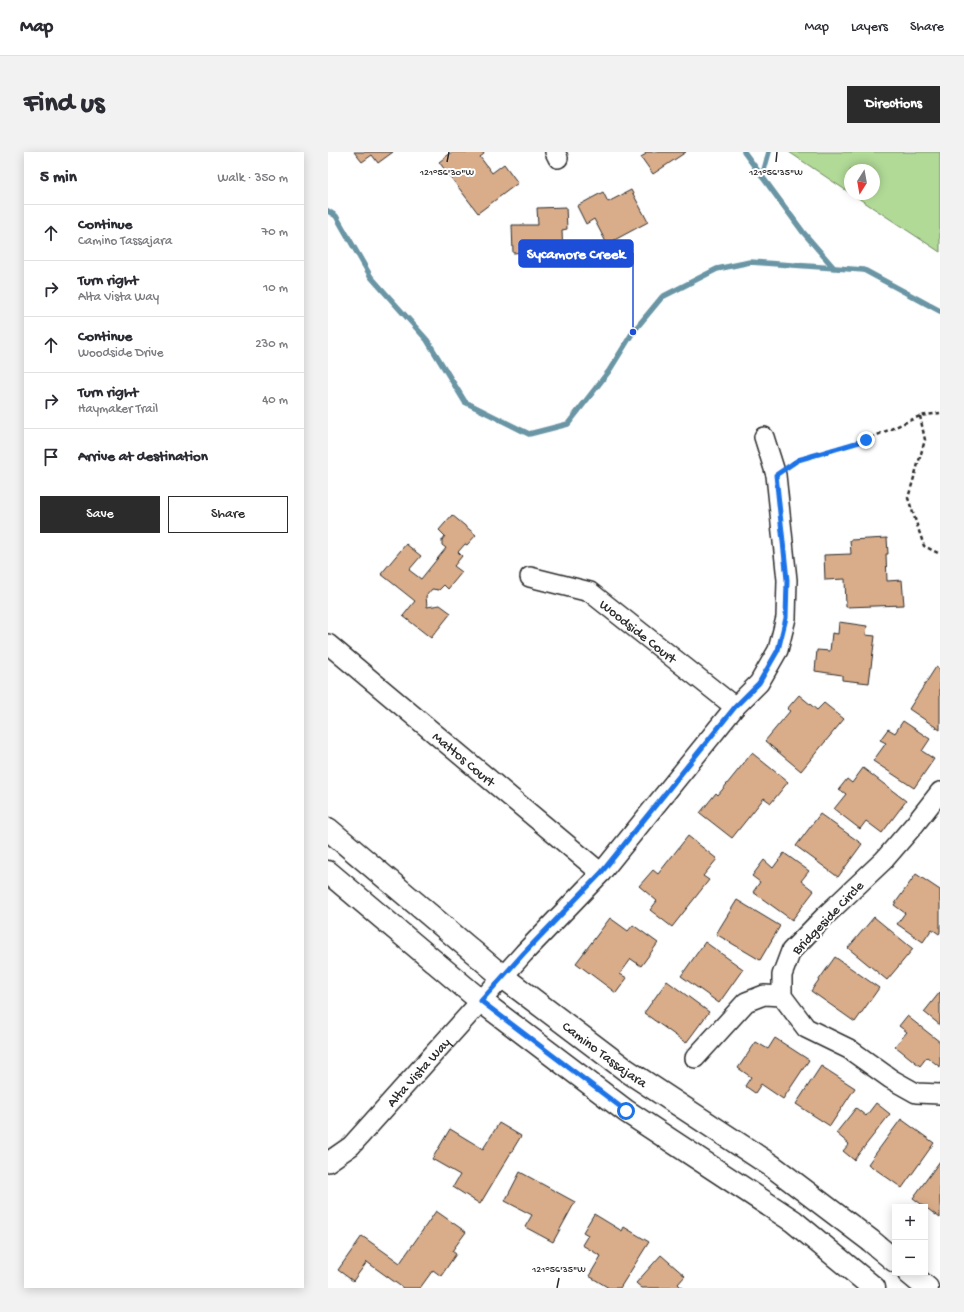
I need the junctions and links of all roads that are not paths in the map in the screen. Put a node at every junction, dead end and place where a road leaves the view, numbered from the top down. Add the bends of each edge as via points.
1 (764, 437) dead end
2 (530, 578) dead end
3 (328, 644) edge
4 (735, 707) junction
5 (940, 792) edge
6 (328, 829) edge
7 (328, 872) edge
8 (601, 873) junction
9 (503, 977) junction
10 (782, 996) junction
11 (481, 1001) junction
12 (695, 1058) dead end
13 (940, 1094) edge
14 (328, 1162) edge
15 (892, 1258) edge
16 (913, 1276) edge
17 (874, 1288) edge
18 (927, 1288) edge

1 - 4 street, Alta Vista Way via 776,475 787,580 786,618 778,650 759,683
2 - 4 street, Woodside Court via 590,592
3 - 8 street, Mattos Court
4 - 8 street, Alta Vista Way
5 - 10 street, Bridgeside Circle via 884,860 791,951 782,975
6 - 9 main road, Camino Tassajara
7 - 11 main road
8 - 9 street, Alta Vista Way
9 - 11 street, Alta Vista Way
9 - 15 main road, Camino Tassajara via 626,1070 772,1166
10 - 12 street via 764,995 746,1002
10 - 13 street via 806,1028 849,1049 891,1079 916,1093
11 - 14 street, Alta Vista Way via 351,1146
11 - 17 main road via 626,1111 793,1221
16 - 18 main road

